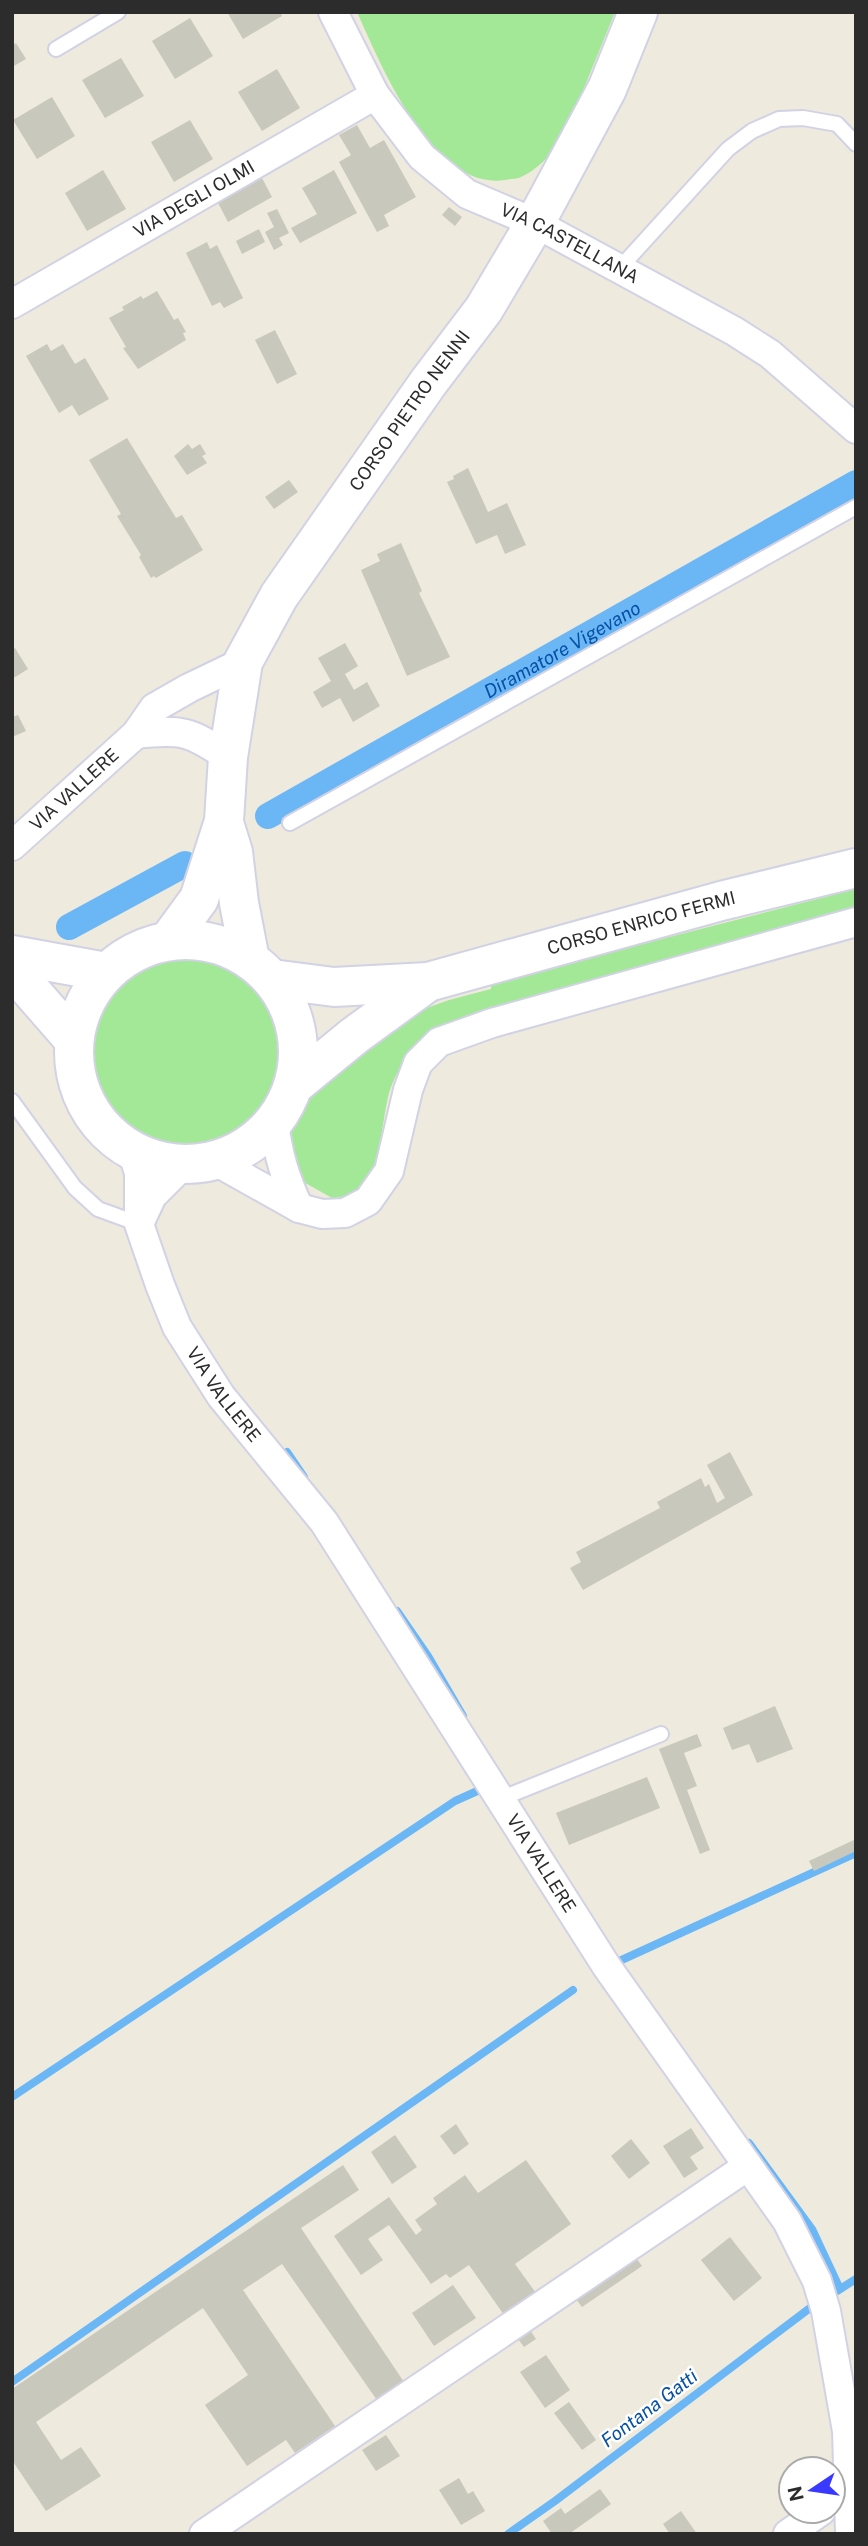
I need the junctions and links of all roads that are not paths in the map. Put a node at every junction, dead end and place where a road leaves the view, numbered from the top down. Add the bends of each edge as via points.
1 (118, 12) edge
2 (333, 12) edge
3 (638, 12) edge
4 (56, 49) dead end
5 (375, 95) junction
6 (856, 144) edge
7 (535, 223) junction
8 (618, 270) junction
9 (12, 304) edge
10 (856, 429) edge
11 (856, 508) edge
12 (243, 662) junction
13 (136, 734) junction
14 (228, 757) junction
15 (224, 821) junction
16 (290, 822) dead end
17 (12, 846) edge
18 (856, 868) edge
19 (856, 922) edge
20 (169, 940) junction
21 (12, 955) edge
22 (12, 969) edge
23 (261, 969) junction
24 (106, 972) junction
25 (428, 982) junction
26 (73, 1040) junction
27 (293, 1086) junction
28 (12, 1101) edge
29 (274, 1122) junction
30 (132, 1151) junction
31 (200, 1163) junction
32 (299, 1208) junction
33 (139, 1224) junction
34 (661, 1734) dead end
35 (500, 1799) junction
36 (748, 2166) junction
37 (845, 2455) edge
38 (204, 2534) edge

1 - 4 lane
2 - 5 street, VIA CASTELLANA
3 - 7 main road, CORSO PIETRO NENNI via 607,89
5 - 7 street, VIA CASTELLANA via 422,157 467,194
5 - 9 street, VIA DEGLI OLMI
6 - 8 lane via 837,124 803,118 779,119 752,131 728,149
7 - 8 street, VIA CASTELLANA
7 - 12 main road, CORSO PIETRO NENNI via 484,309 279,596
8 - 10 street, VIA CASTELLANA via 769,354
11 - 16 lane
12 - 13 street, VIA VALLERE via 154,708
12 - 14 main road, CORSO PIETRO NENNI
13 - 14 street via 180,731
13 - 17 street, VIA VALLERE
14 - 15 main road, CORSO PIETRO NENNI
15 - 20 main road, CORSO PIETRO NENNI via 199,899
15 - 23 main road, CORSO PIETRO NENNI via 239,903
18 - 25 main road, CORSO ENRICO FERMI
19 - 32 street via 492,1023 439,1042 418,1063 390,1171 368,1201 345,1213
20 - 23 main road via 212,942
20 - 24 main road via 135,950
21 - 24 main road
22 - 26 main road
23 - 25 main road, CORSO ENRICO FERMI via 334,987
23 - 27 main road via 287,1003 296,1030
24 - 26 main road via 83,1003
25 - 27 main road, CORSO ENRICO FERMI
26 - 30 main road via 75,1073 86,1104 105,1132
27 - 29 main road
28 - 33 lane via 75,1188 98,1209
29 - 31 main road via 251,1144
29 - 32 street via 285,1179
30 - 31 main road via 156,1161
30 - 33 street, VIA VALLERE via 139,1173
31 - 32 street
31 - 33 street via 152,1195
33 - 35 street, VIA VALLERE via 177,1326 221,1396 324,1522
34 - 35 lane
35 - 36 street, VIA VALLERE via 607,1967
36 - 37 street, VIA VALLERE via 787,2221 817,2281 847,2431
36 - 38 street

